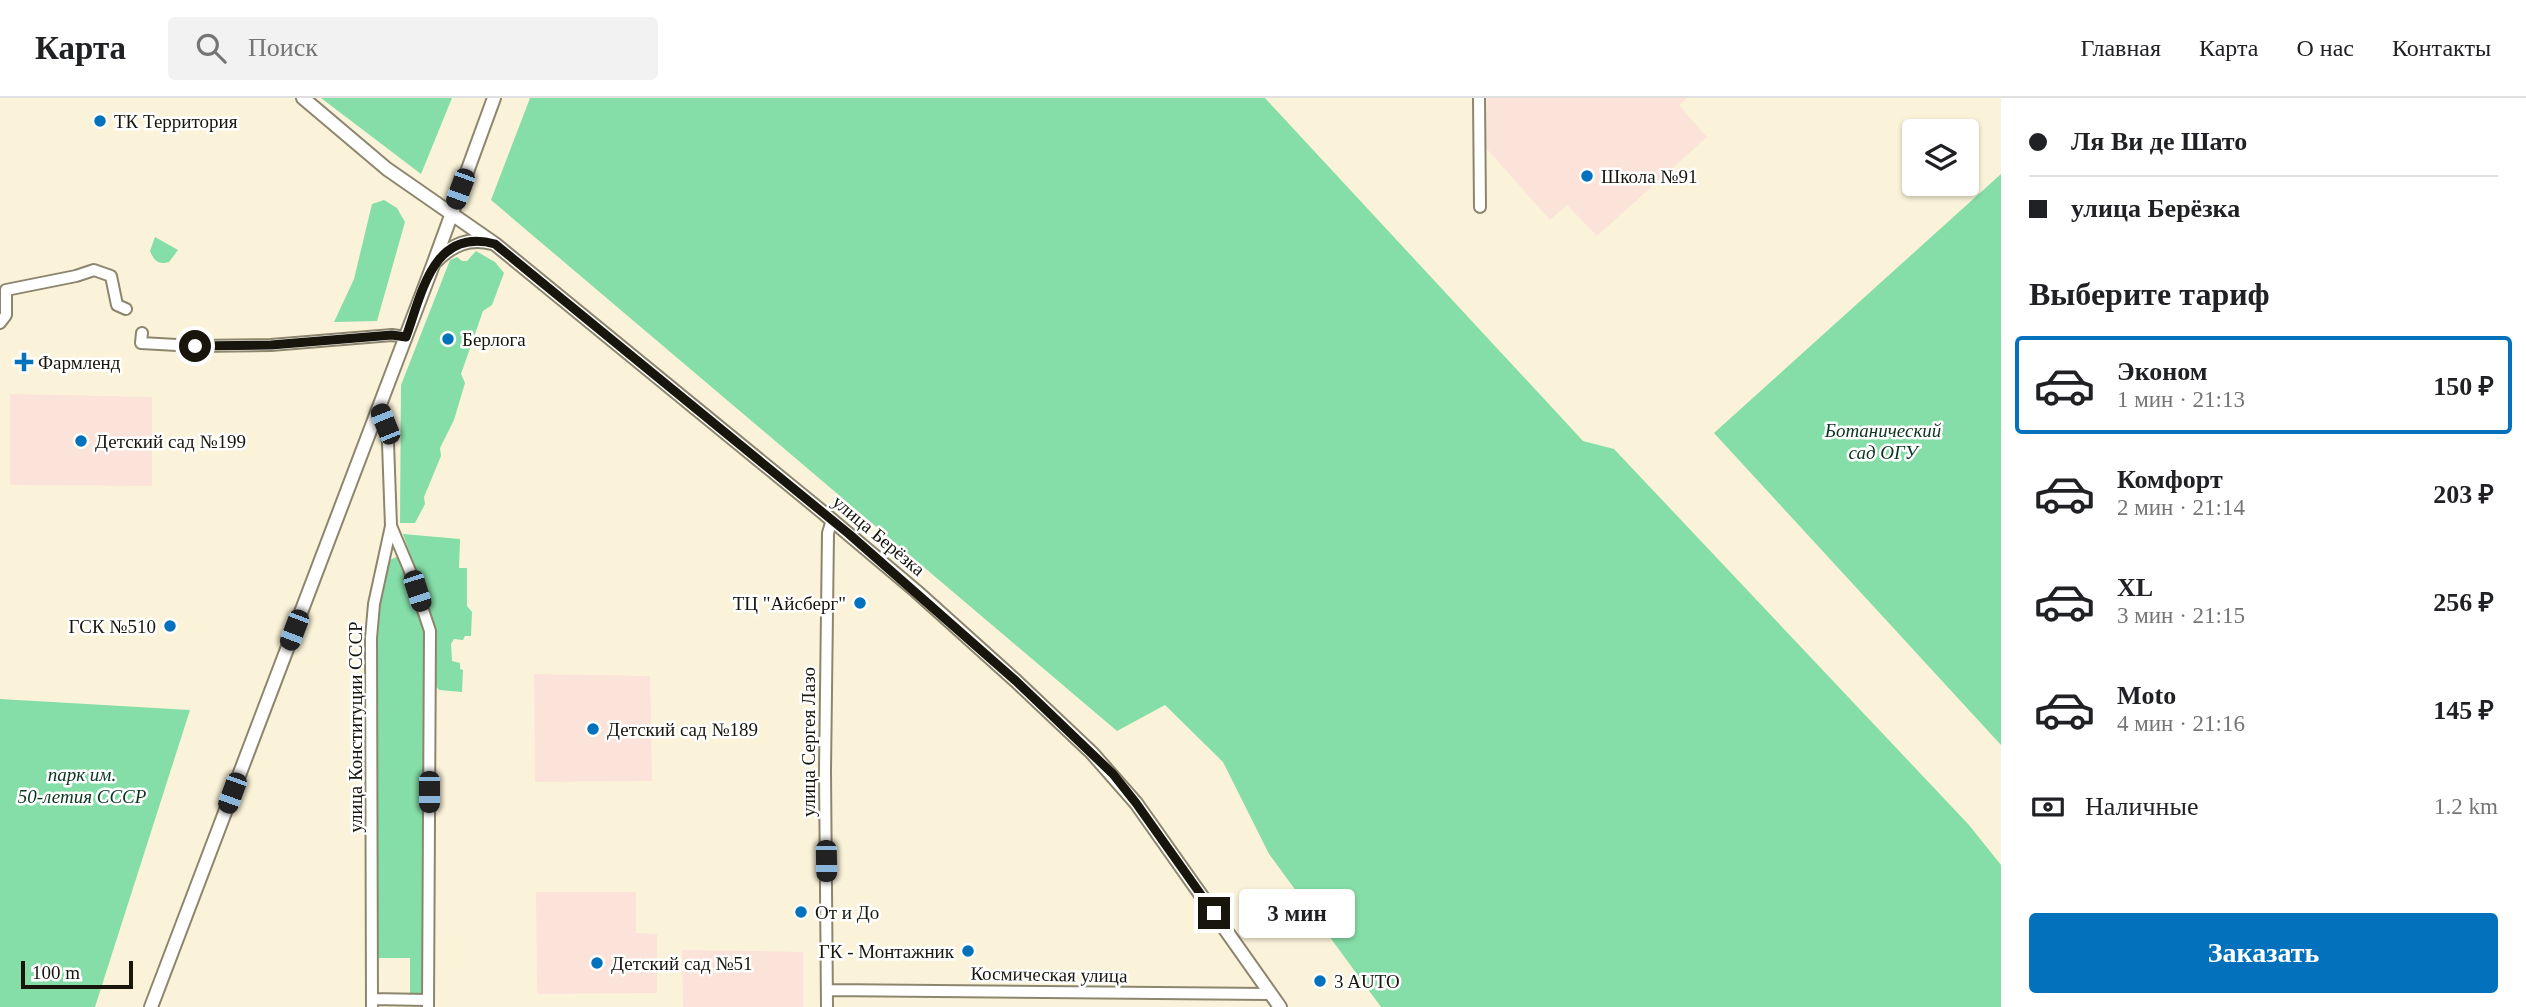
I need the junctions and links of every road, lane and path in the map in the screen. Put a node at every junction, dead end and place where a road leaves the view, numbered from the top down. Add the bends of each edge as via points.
1 (303, 98) edge
2 (494, 98) edge
3 (1479, 98) edge
4 (1480, 207) dead end
5 (452, 212) junction
6 (495, 244) junction
7 (433, 265) junction
8 (126, 309) dead end
9 (0, 323) edge
10 (142, 333) dead end
11 (406, 337) junction
12 (378, 408) junction
13 (832, 520) junction
14 (391, 526) junction
15 (827, 990) junction
16 (1270, 993) junction
17 (372, 1003) edge
18 (428, 1004) edge
19 (151, 1007) edge
20 (827, 1007) edge
21 (1279, 1007) edge

1 - 5 main road, улица Берёзка via 387,169
2 - 5 main road
3 - 4 street
5 - 6 main road, улица Берёзка
5 - 7 main road
6 - 7 main road via 464,242 447,250
6 - 13 main road, улица Берёзка
7 - 11 main road
8 - 9 street via 117,304 111,276 94,270 6,290 6,315
10 - 11 street via 141,343 195,346
11 - 12 main road
12 - 14 street, улица Конституции СССР via 388,443
12 - 19 main road
13 - 15 street, улица Сергея Лазо via 825,692
13 - 16 main road, улица Берёзка via 1006,672 1113,774
14 - 17 street, улица Конституции СССР via 371,638
14 - 18 street via 430,631
15 - 16 street, Космическая улица
15 - 20 street, улица Сергея Лазо
16 - 21 main road, улица Берёзка
17 - 18 street

